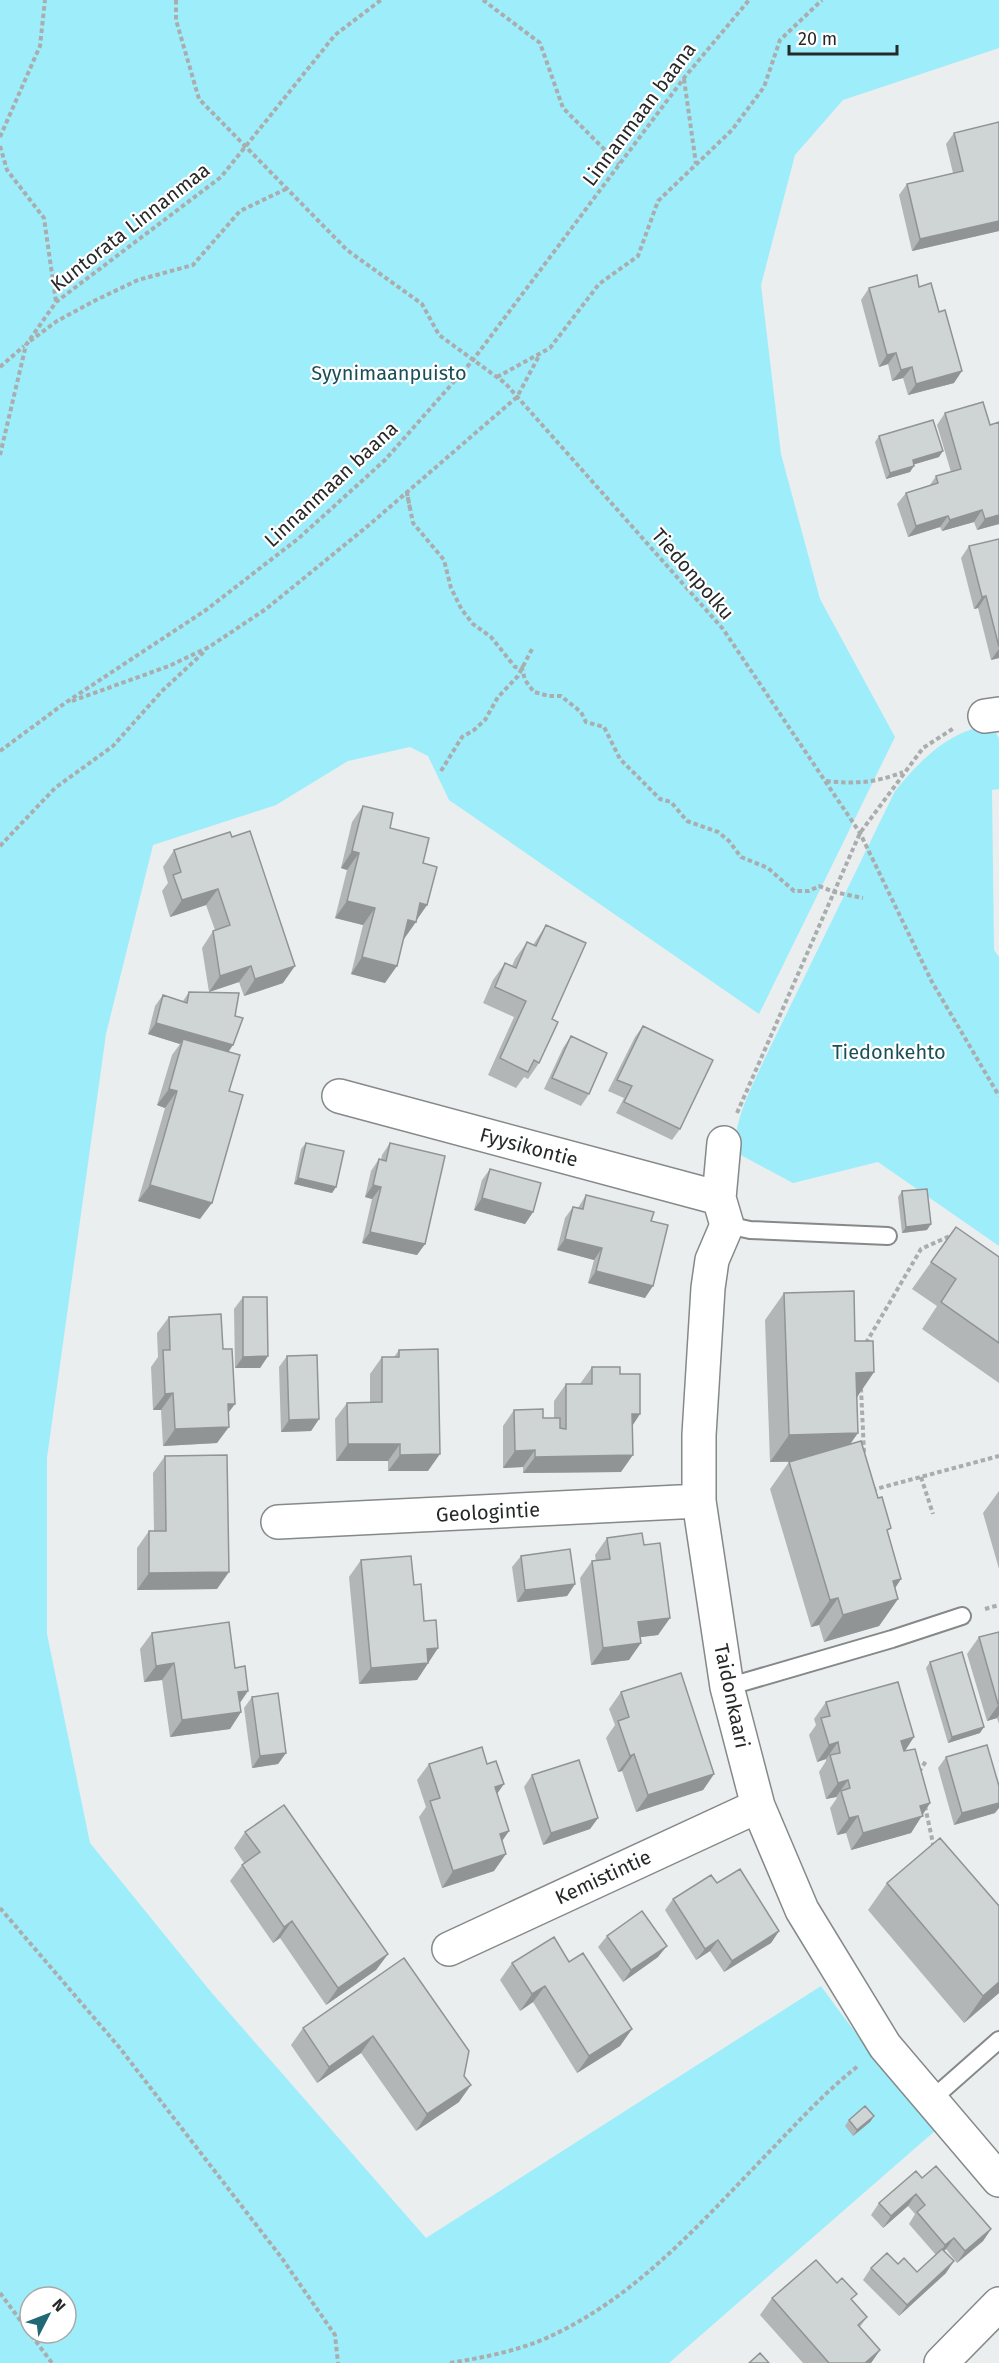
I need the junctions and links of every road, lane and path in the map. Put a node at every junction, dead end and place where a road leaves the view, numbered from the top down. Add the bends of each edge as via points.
1 (45, 0) edge
2 (176, 0) edge
3 (381, 0) edge
4 (483, 0) edge
5 (748, 0) edge
6 (822, 0) edge
7 (684, 78) junction
8 (0, 137) edge
9 (0, 146) edge
10 (246, 146) junction
11 (620, 164) junction
12 (696, 164) junction
13 (288, 188) junction
14 (56, 302) junction
15 (26, 345) junction
16 (540, 354) junction
17 (473, 360) junction
18 (0, 368) edge
19 (497, 377) junction
20 (517, 397) junction
21 (0, 456) edge
22 (407, 493) junction
23 (410, 509) dead end
24 (209, 647) junction
25 (532, 649) dead end
26 (522, 668) junction
27 (65, 703) junction
28 (992, 715) edge
29 (0, 751) edge
30 (441, 771) dead end
31 (904, 771) junction
32 (825, 781) junction
33 (860, 833) junction
34 (0, 846) edge
35 (834, 892) junction
36 (863, 898) dead end
37 (339, 1096) dead end
38 (999, 1096) edge
39 (724, 1143) joint
40 (723, 1211) junction
41 (888, 1236) dead end
42 (961, 1240) edge
43 (861, 1352) edge
44 (861, 1385) edge
45 (999, 1456) edge
46 (865, 1461) edge
47 (921, 1477) junction
48 (868, 1491) edge
49 (699, 1501) junction
50 (933, 1515) dead end
51 (278, 1522) dead end
52 (962, 1616) dead end
53 (727, 1687) junction
54 (926, 1761) dead end
55 (918, 1773) edge
56 (923, 1797) edge
57 (758, 1806) junction
58 (935, 1856) edge
59 (0, 1908) edge
60 (449, 1949) dead end
61 (999, 2040) edge
62 (885, 2046) junction
63 (931, 2100) junction
64 (999, 2180) edge
65 (0, 2293) edge
66 (999, 2304) edge
67 (51, 2363) edge
68 (338, 2363) edge
69 (450, 2363) edge
70 (941, 2363) edge

1 - 8 path via 40,46
2 - 10 path, Tiedonpolku via 176,20 199,99
3 - 10 path, Kuntorata Linnanmaa via 335,34
4 - 11 path via 540,43 563,108
5 - 7 path, Linnanmaan baana
6 - 12 path via 780,40 764,87 732,130
7 - 11 path, Linnanmaan baana
7 - 12 path
9 - 14 path via 7,170 44,218
10 - 13 path, Tiedonpolku
10 - 14 path, Kuntorata Linnanmaa via 221,177
11 - 17 path, Linnanmaan baana
12 - 16 path via 658,201 638,256 599,284 550,348
13 - 15 path via 240,211 193,265 138,280 96,300 57,321
13 - 17 path, Tiedonpolku via 347,250 422,304 439,335
14 - 15 path, Kuntorata Linnanmaa
15 - 18 path
15 - 21 path, Kuntorata Linnanmaa
16 - 19 path
16 - 20 path
17 - 19 path, Tiedonpolku
17 - 27 path, Linnanmaan baana via 385,460 299,538 206,610
19 - 20 path, Tiedonpolku
20 - 22 path
20 - 32 path, Tiedonpolku via 723,629
22 - 23 path
22 - 24 path via 266,609
22 - 26 path via 413,523 444,560 451,588 466,616 515,667
24 - 27 path via 170,666
24 - 34 path via 162,691 113,746 55,788
25 - 26 path
26 - 30 path via 484,720 462,737
26 - 35 path via 534,692 561,696 581,712 586,722 604,727 620,759 660,799 671,802 687,821 718,832 741,857 768,868 794,891 819,886
27 - 29 path, Linnanmaan baana
28 - 31 path via 950,729 923,748
31 - 32 path via 881,780
31 - 33 path
32 - 33 path, Tiedonpolku
33 - 35 path
33 - 38 path, Tiedonpolku via 932,982
35 - 36 path
35 - 39 path
37 - 40 street, Fyysikontie
39 - 40 street, Taidonkaari
40 - 41 lane via 750,1230
40 - 49 street, Taidonkaari via 708,1293
42 - 43 path via 952,1235 921,1249
44 - 46 path
45 - 47 path
47 - 48 path
47 - 50 path
49 - 51 street, Geologintie
49 - 53 street, Taidonkaari
52 - 53 lane
53 - 57 street, Taidonkaari
54 - 55 path
56 - 58 path
57 - 60 street, Kemistintie
57 - 62 street, Taidonkaari via 802,1910
59 - 68 path via 119,2047 281,2257 335,2335
61 - 63 lane
62 - 63 street, Taidonkaari
62 - 69 path via 824,2096 675,2248 636,2282 555,2334 514,2349
63 - 64 street, Taidonkaari
65 - 67 path
66 - 70 street

